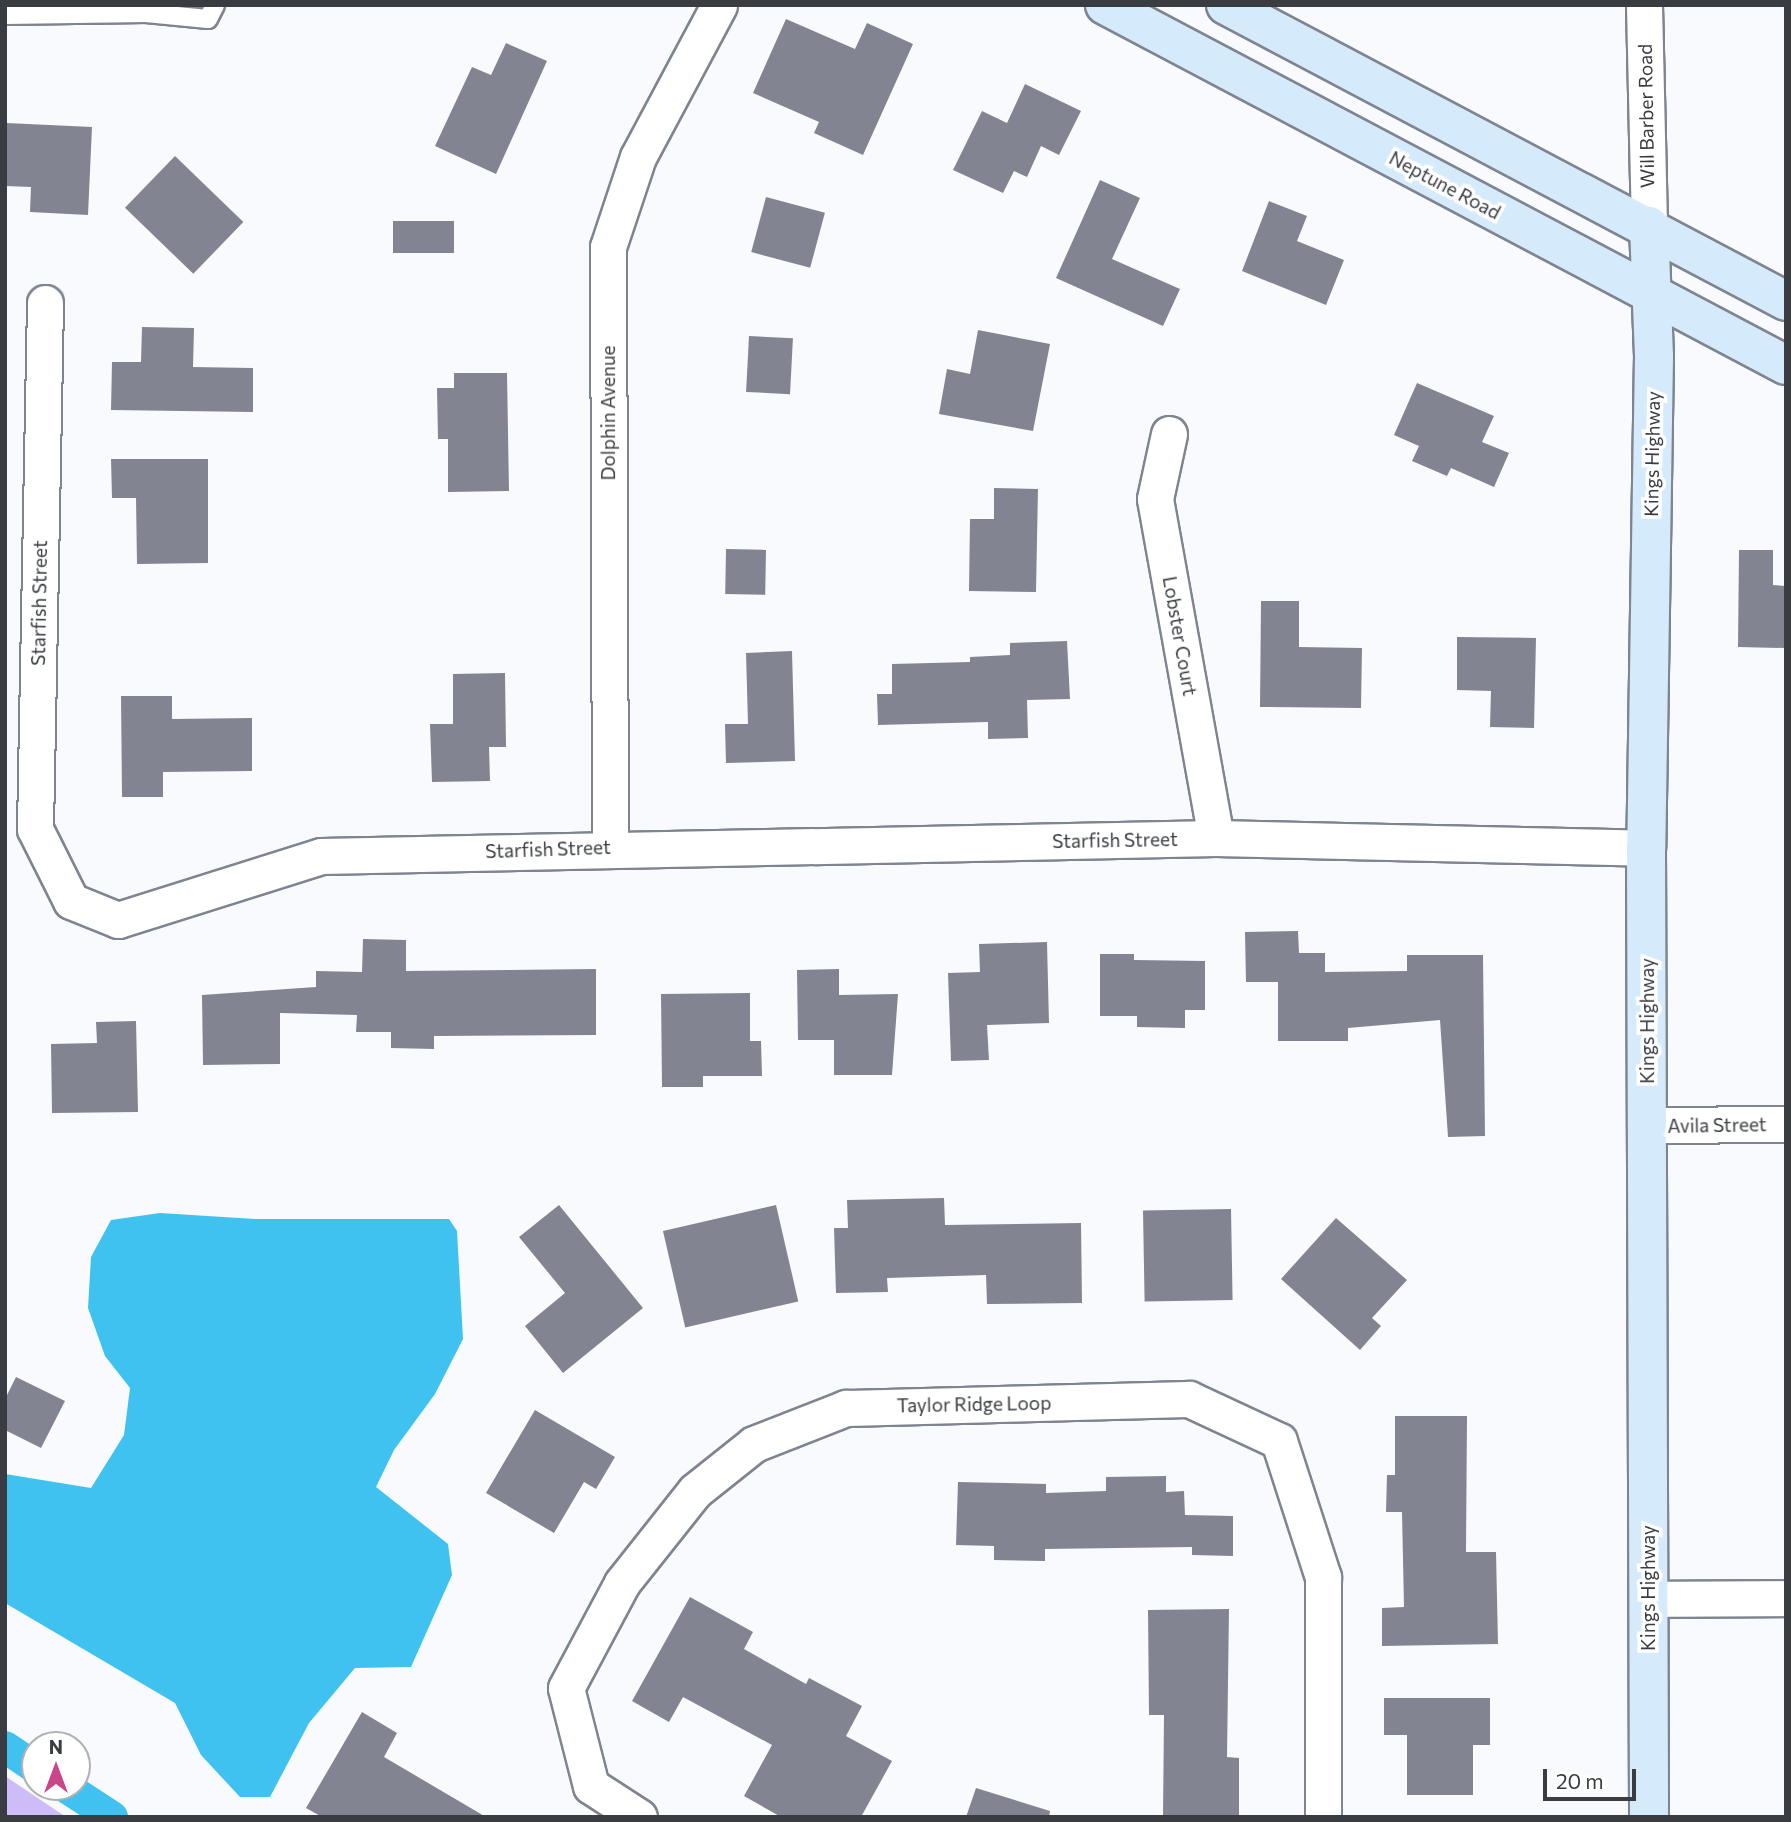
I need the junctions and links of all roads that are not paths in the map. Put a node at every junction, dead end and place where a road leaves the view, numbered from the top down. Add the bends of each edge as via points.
1 (215, 5) edge
2 (719, 5) edge
3 (1105, 5) edge
4 (1226, 5) edge
5 (1644, 5) edge
6 (45, 10) edge
7 (5, 15) edge
8 (1649, 226) junction
9 (1651, 295) junction
10 (1786, 301) edge
11 (45, 303) dead end
12 (1786, 365) edge
13 (1170, 434) dead end
14 (1216, 838) junction
15 (610, 847) junction
16 (1646, 848) junction
17 (1786, 1124) edge
18 (1648, 1125) junction
19 (1786, 1598) edge
20 (1648, 1599) junction
21 (639, 1817) edge
22 (1323, 1817) edge
23 (1649, 1817) edge

1 - 6 lane via 208,19
2 - 15 street, Dolphin Avenue via 638,157 608,247
3 - 9 street, Neptune Road
4 - 8 street
5 - 8 street, Will Barber Road
6 - 7 lane
8 - 9 street, Kings Highway
8 - 10 street
9 - 12 street, Neptune Road
9 - 16 street, Kings Highway
11 - 15 street, Starfish Street via 35,829 71,901 118,920 321,856
13 - 14 street, Lobster Court via 1155,499
14 - 15 street, Starfish Street
14 - 16 street, Starfish Street
16 - 18 street, Kings Highway
17 - 18 street, Avila Street
18 - 20 street, Kings Highway
19 - 20 street
20 - 23 street, Kings Highway
21 - 22 street, Taylor Ridge Loop via 591,1786 566,1688 622,1583 695,1491 754,1444 846,1408 1189,1399 1279,1441 1323,1577

